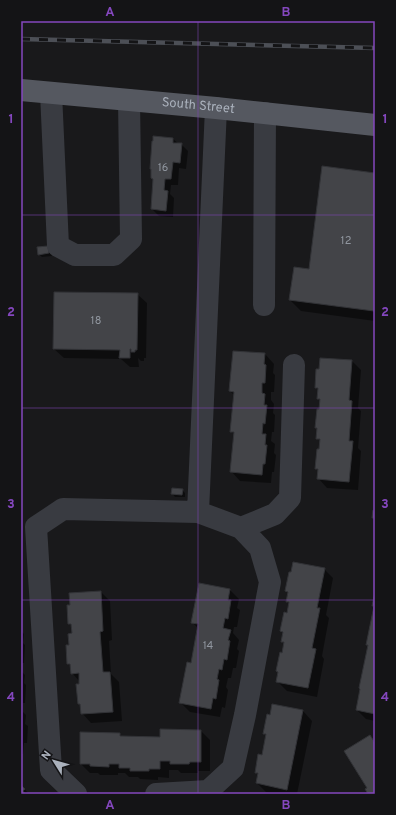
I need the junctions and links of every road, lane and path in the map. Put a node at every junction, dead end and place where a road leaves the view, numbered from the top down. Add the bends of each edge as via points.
1 (21, 90) edge
2 (51, 93) junction
3 (129, 100) junction
4 (216, 108) junction
5 (265, 113) junction
6 (375, 125) edge
7 (264, 305) dead end
8 (294, 364) dead end
9 (198, 512) junction
10 (241, 528) junction
11 (76, 794) edge
12 (156, 794) edge

1 - 2 main road, South Street
2 - 3 main road, South Street
2 - 3 lane via 58,246 75,255 114,255 131,239
3 - 4 main road, South Street
4 - 5 main road, South Street
4 - 9 lane
5 - 6 main road, South Street
5 - 7 lane
8 - 10 lane via 290,498 275,514
9 - 10 lane
9 - 11 lane via 63,509 36,527 51,770
10 - 12 lane via 260,548 270,582 233,768 208,791

